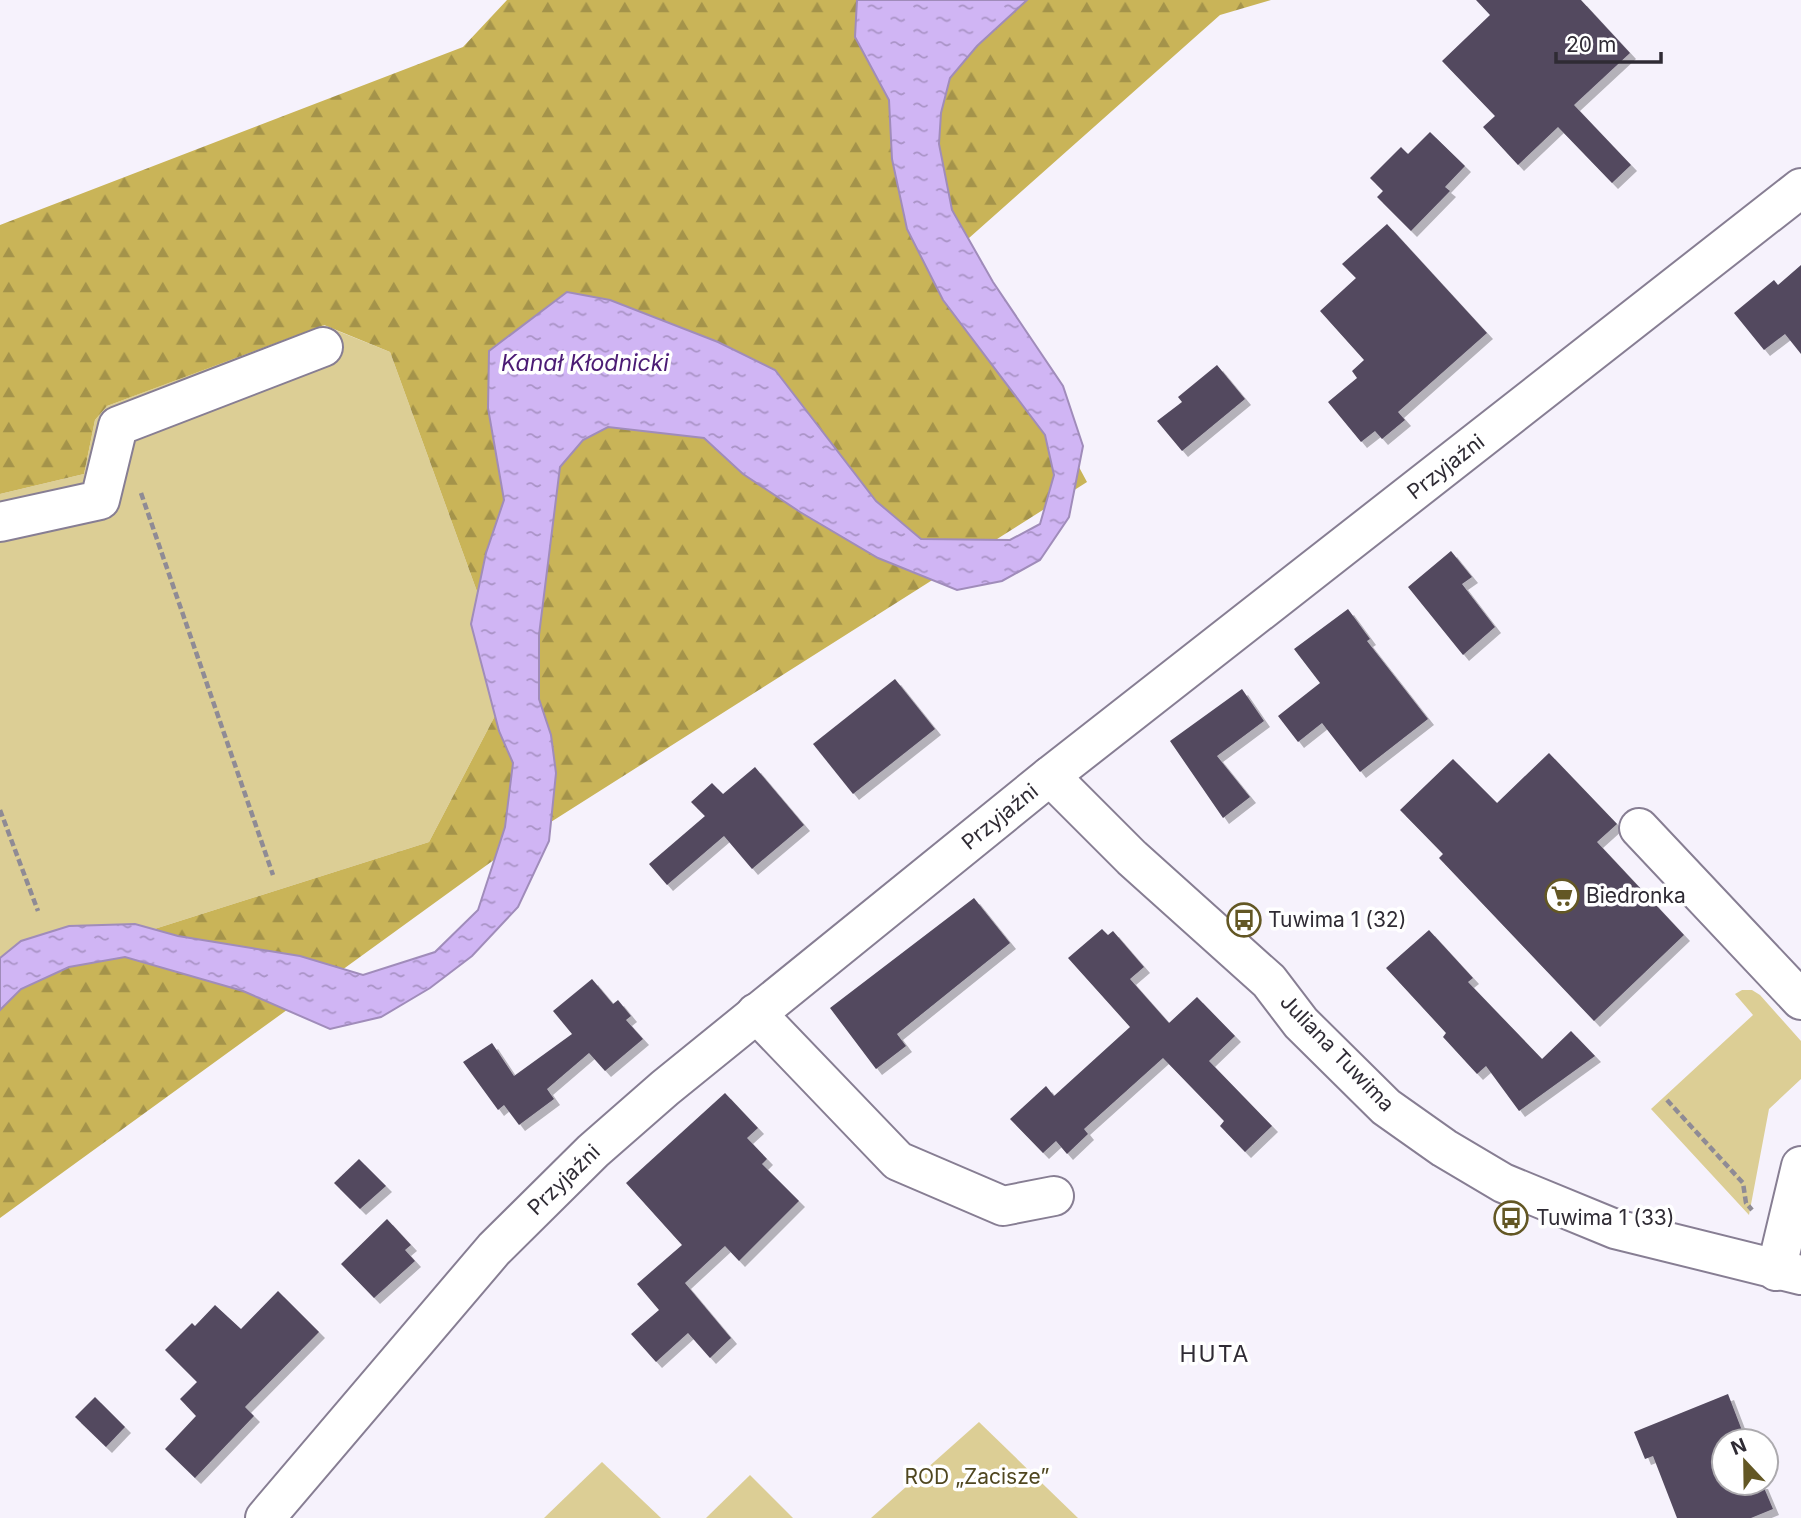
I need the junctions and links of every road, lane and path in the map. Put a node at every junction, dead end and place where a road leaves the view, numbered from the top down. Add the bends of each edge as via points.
1 (1801, 188) edge
2 (323, 347) dead end
3 (141, 492) dead end
4 (0, 522) edge
5 (1050, 776) junction
6 (0, 810) edge
7 (1639, 828) dead end
8 (273, 875) dead end
9 (38, 911) dead end
10 (1801, 1000) edge
11 (756, 1013) junction
12 (1667, 1100) dead end
13 (1801, 1166) edge
14 (1054, 1196) dead end
15 (1754, 1212) dead end
16 (1788, 1273) edge
17 (265, 1518) edge

1 - 5 main road, Przyjaźni
2 - 4 main road via 118,426 100,500
3 - 8 path
5 - 11 main road, Przyjaźni
5 - 16 main road, Juliana Tuwima via 1132,858 1269,981 1301,1023 1386,1107 1444,1148 1503,1183 1615,1229
6 - 9 path
7 - 10 main road
11 - 14 main road via 898,1161 1003,1206
11 - 17 main road, Przyjaźni via 593,1151 494,1249
12 - 15 path via 1742,1183 1746,1203
13 - 16 main road

